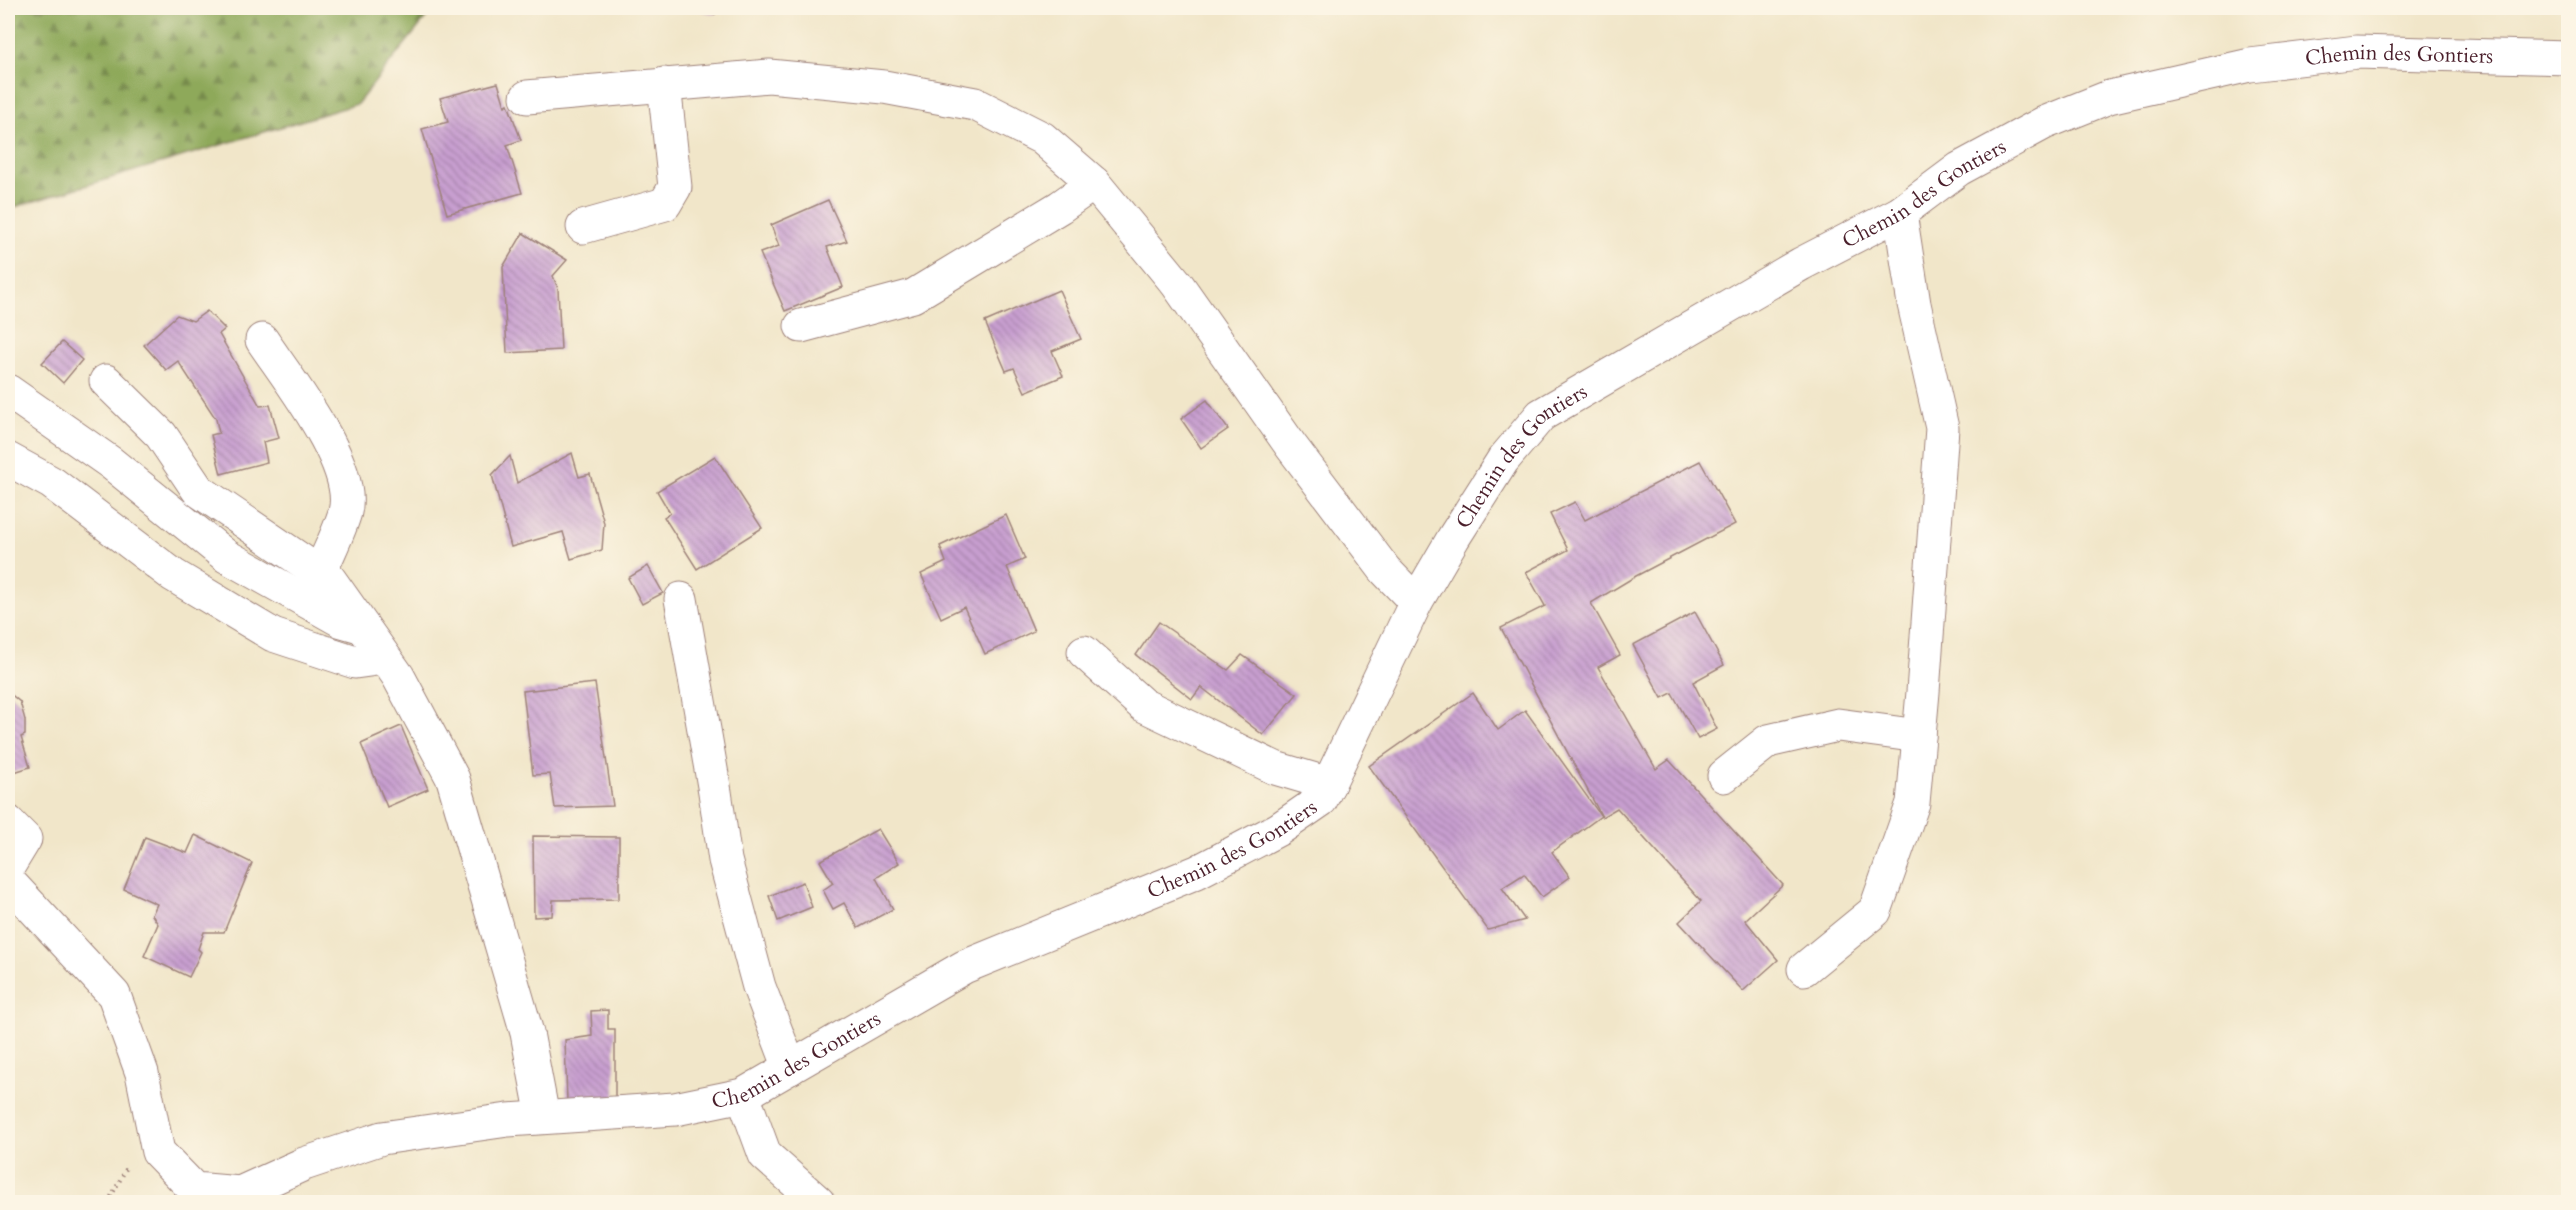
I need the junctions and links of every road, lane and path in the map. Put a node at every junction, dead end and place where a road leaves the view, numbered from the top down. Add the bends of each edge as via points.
1 (2568, 58) edge
2 (664, 84) junction
3 (527, 97) dead end
4 (1094, 183) junction
5 (1900, 213) junction
6 (583, 227) dead end
7 (801, 326) dead end
8 (262, 340) dead end
9 (106, 381) dead end
10 (8, 391) edge
11 (8, 459) edge
12 (320, 573) junction
13 (681, 599) dead end
14 (1416, 602) junction
15 (363, 627) junction
16 (1084, 652) dead end
17 (384, 658) junction
18 (1919, 736) junction
19 (1724, 776) dead end
20 (1329, 784) junction
21 (8, 822) edge
22 (8, 867) edge
23 (8, 881) edge
24 (1804, 969) dead end
25 (790, 1068) junction
26 (743, 1095) junction
27 (543, 1118) junction
28 (818, 1203) edge

1 - 5 street, Chemin des Gontiers via 2357,52 2250,65 2120,95 2044,123 1959,169
2 - 3 street
2 - 4 street via 769,76 884,87 975,104 1042,138
2 - 6 street via 675,187 665,204
4 - 7 street via 913,296
4 - 14 street via 1177,284 1291,446 1378,560
5 - 14 street, Chemin des Gontiers via 1801,264 1541,415 1503,460
5 - 18 street via 1914,304 1942,428
8 - 12 street via 318,422 344,477 345,511
9 - 12 street via 161,435 198,490
10 - 15 street via 111,463 226,556 342,621
11 - 17 street via 52,483 172,575 273,635 355,662
12 - 15 street via 330,580
13 - 25 street via 725,860 759,987
14 - 20 street, Chemin des Gontiers
15 - 17 street
16 - 20 street via 1143,705 1275,768
17 - 27 street via 399,676 453,779 527,1033
18 - 19 street via 1838,726 1768,741
18 - 24 street via 1913,803 1875,911
20 - 25 street, Chemin des Gontiers via 1321,800 1269,835 1197,872 964,967
21 - 22 street via 26,839
23 - 27 street, Chemin des Gontiers via 114,995 142,1073 158,1152 194,1190 240,1193 304,1164 382,1138 485,1122
25 - 26 street, Chemin des Gontiers
26 - 27 street, Chemin des Gontiers via 675,1109
26 - 28 street via 765,1155

